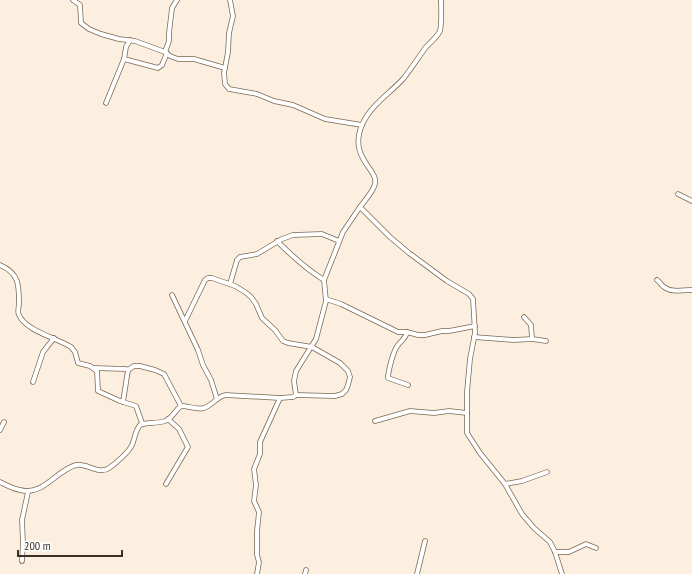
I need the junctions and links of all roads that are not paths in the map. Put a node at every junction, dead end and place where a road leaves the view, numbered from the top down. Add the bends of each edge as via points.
1 (73, 0) edge
2 (177, 0) edge
3 (441, 0) edge
4 (232, 1) edge
5 (130, 40) junction
6 (166, 52) junction
7 (124, 59) junction
8 (225, 68) junction
9 (106, 103) dead end
10 (362, 125) junction
11 (678, 194) dead end
12 (692, 201) edge
13 (360, 207) junction
14 (277, 241) junction
15 (339, 241) junction
16 (0, 265) edge
17 (324, 280) junction
18 (657, 280) dead end
19 (230, 284) junction
20 (692, 290) edge
21 (172, 295) dead end
22 (326, 299) junction
23 (524, 317) dead end
24 (185, 321) junction
25 (475, 326) junction
26 (407, 332) junction
27 (474, 337) junction
28 (54, 338) junction
29 (532, 339) junction
30 (546, 341) dead end
31 (312, 347) junction
32 (93, 368) junction
33 (128, 370) junction
34 (33, 382) dead end
35 (408, 385) dead end
36 (296, 395) junction
37 (280, 398) junction
38 (217, 399) junction
39 (123, 402) junction
40 (181, 406) junction
41 (467, 413) junction
42 (168, 419) junction
43 (375, 421) dead end
44 (4, 422) dead end
45 (142, 423) junction
46 (0, 430) edge
47 (546, 472) dead end
48 (0, 482) edge
49 (166, 484) dead end
50 (505, 484) junction
51 (28, 492) junction
52 (424, 541) dead end
53 (596, 548) dead end
54 (555, 552) junction
55 (22, 561) dead end
56 (257, 574) edge
57 (417, 574) edge
58 (562, 574) edge

1 - 5 street via 80,5 80,20 83,25 102,34
2 - 6 street via 172,8
3 - 10 street via 440,29 436,37 402,80 370,112
4 - 8 street via 233,16
5 - 6 street
5 - 7 street
6 - 7 street via 162,65 158,68
6 - 8 street via 178,59 194,59
7 - 9 street
8 - 10 street via 224,81 229,89 293,105 325,119
10 - 13 street via 358,148 375,182
11 - 12 street
13 - 15 street
13 - 25 street via 409,253 471,296
14 - 15 street via 293,235 322,234
14 - 17 street via 299,263
14 - 19 street via 257,254 240,257
15 - 17 street
16 - 28 street via 18,280 20,316 32,328
17 - 22 street
18 - 20 street via 670,290
19 - 24 street via 212,278 205,280
19 - 31 street via 251,297 262,318 283,340
21 - 24 street
22 - 26 street via 392,330
22 - 31 street
23 - 29 street via 531,325
24 - 38 street
25 - 26 street via 425,335
25 - 27 street
26 - 35 street via 396,348 388,378
27 - 29 street
27 - 41 street
28 - 32 street via 71,347 78,363
28 - 34 street via 44,352
29 - 30 street
31 - 36 street via 296,371
31 - 36 street via 345,367 350,377 346,390 335,396
32 - 33 street
32 - 39 street via 98,374 98,392
33 - 39 street
33 - 40 street via 140,366 164,374
36 - 37 street
37 - 38 street via 226,395
37 - 56 street via 260,442 260,454 254,469 254,501 259,512
38 - 40 street via 202,409
39 - 45 street via 136,406
40 - 42 street
41 - 43 street via 410,411
41 - 50 street via 467,433
42 - 45 street via 156,424
42 - 49 street via 178,429 188,447
44 - 46 street
45 - 51 street via 138,426 128,451 107,469 77,465 63,471 43,488
47 - 50 street
48 - 51 street
50 - 54 street via 522,514 548,539
51 - 55 street via 22,520
52 - 57 street
53 - 54 street via 586,544 569,552
54 - 58 street

